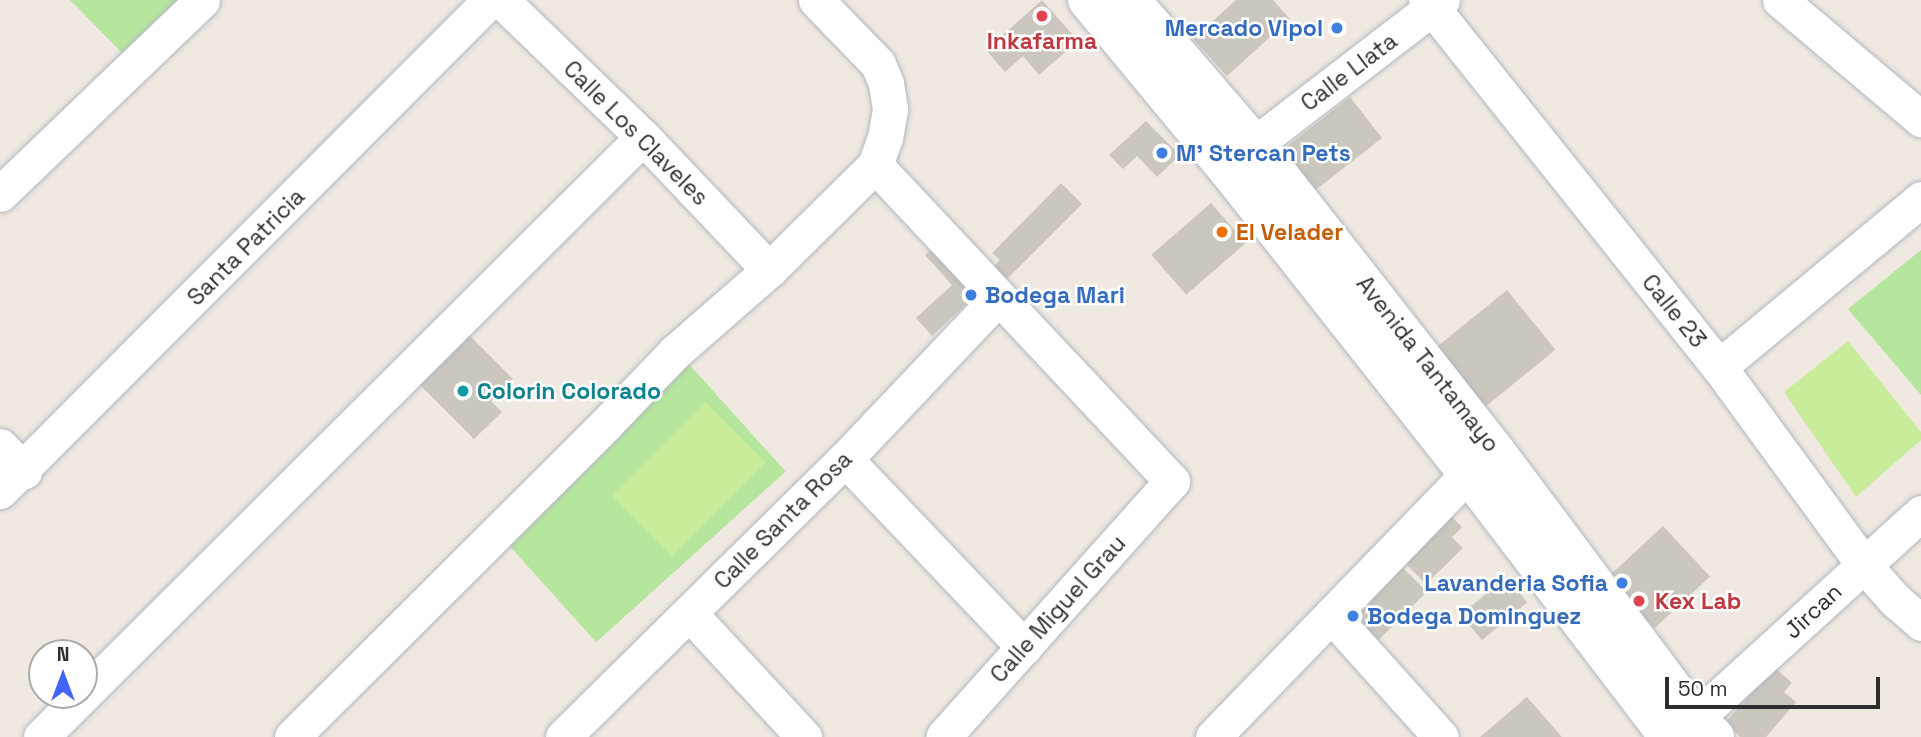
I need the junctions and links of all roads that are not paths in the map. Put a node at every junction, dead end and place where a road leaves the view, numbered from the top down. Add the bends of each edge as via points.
1 (202, 0) edge
2 (490, 0) edge
3 (500, 0) edge
4 (816, 0) edge
5 (1087, 0) edge
6 (1130, 0) edge
7 (1780, 0) edge
8 (1434, 3) edge
9 (1921, 119) edge
10 (643, 137) junction
11 (1255, 144) junction
12 (875, 164) junction
13 (0, 194) edge
14 (1921, 199) edge
15 (769, 270) junction
16 (998, 298) junction
17 (1718, 367) junction
18 (0, 446) edge
19 (845, 459) junction
20 (1468, 474) junction
21 (12, 481) edge
22 (1921, 513) edge
23 (1864, 565) junction
24 (690, 614) junction
25 (1331, 615) junction
26 (1921, 623) edge
27 (1024, 647) junction
28 (98, 681) edge
29 (70, 709) edge
30 (1688, 732) edge
31 (41, 737) edge
32 (292, 737) edge
33 (563, 737) edge
34 (804, 737) edge
35 (943, 737) edge
36 (1213, 737) edge
37 (1441, 737) edge

1 - 13 street
2 - 21 street, Santa Patricia
3 - 10 street, Calle Los Claveles
4 - 12 street via 878,64 886,83 890,109
5 - 20 street, Avenida Tantamayo
6 - 11 street, Avenida Tantamayo
7 - 9 street
8 - 11 street, Calle Llata
8 - 17 street, Calle 23
10 - 15 street, Calle Los Claveles
10 - 28 street
11 - 30 street, Avenida Tantamayo via 1495,450
12 - 15 street
12 - 16 street
14 - 17 street
15 - 32 street via 675,352
16 - 19 street, Calle Santa Rosa
16 - 27 street, Calle Miguel Grau via 1172,481
17 - 23 street, Calle 23
18 - 21 street
19 - 24 street, Calle Santa Rosa
19 - 27 street
20 - 25 street
20 - 30 street, Avenida Tantamayo
22 - 23 street, Jircan
23 - 26 street, Calle 23
23 - 30 street, Jircan
24 - 33 street, Calle Santa Rosa
24 - 34 street
25 - 36 street
25 - 37 street
27 - 35 street, Calle Miguel Grau
29 - 31 street

